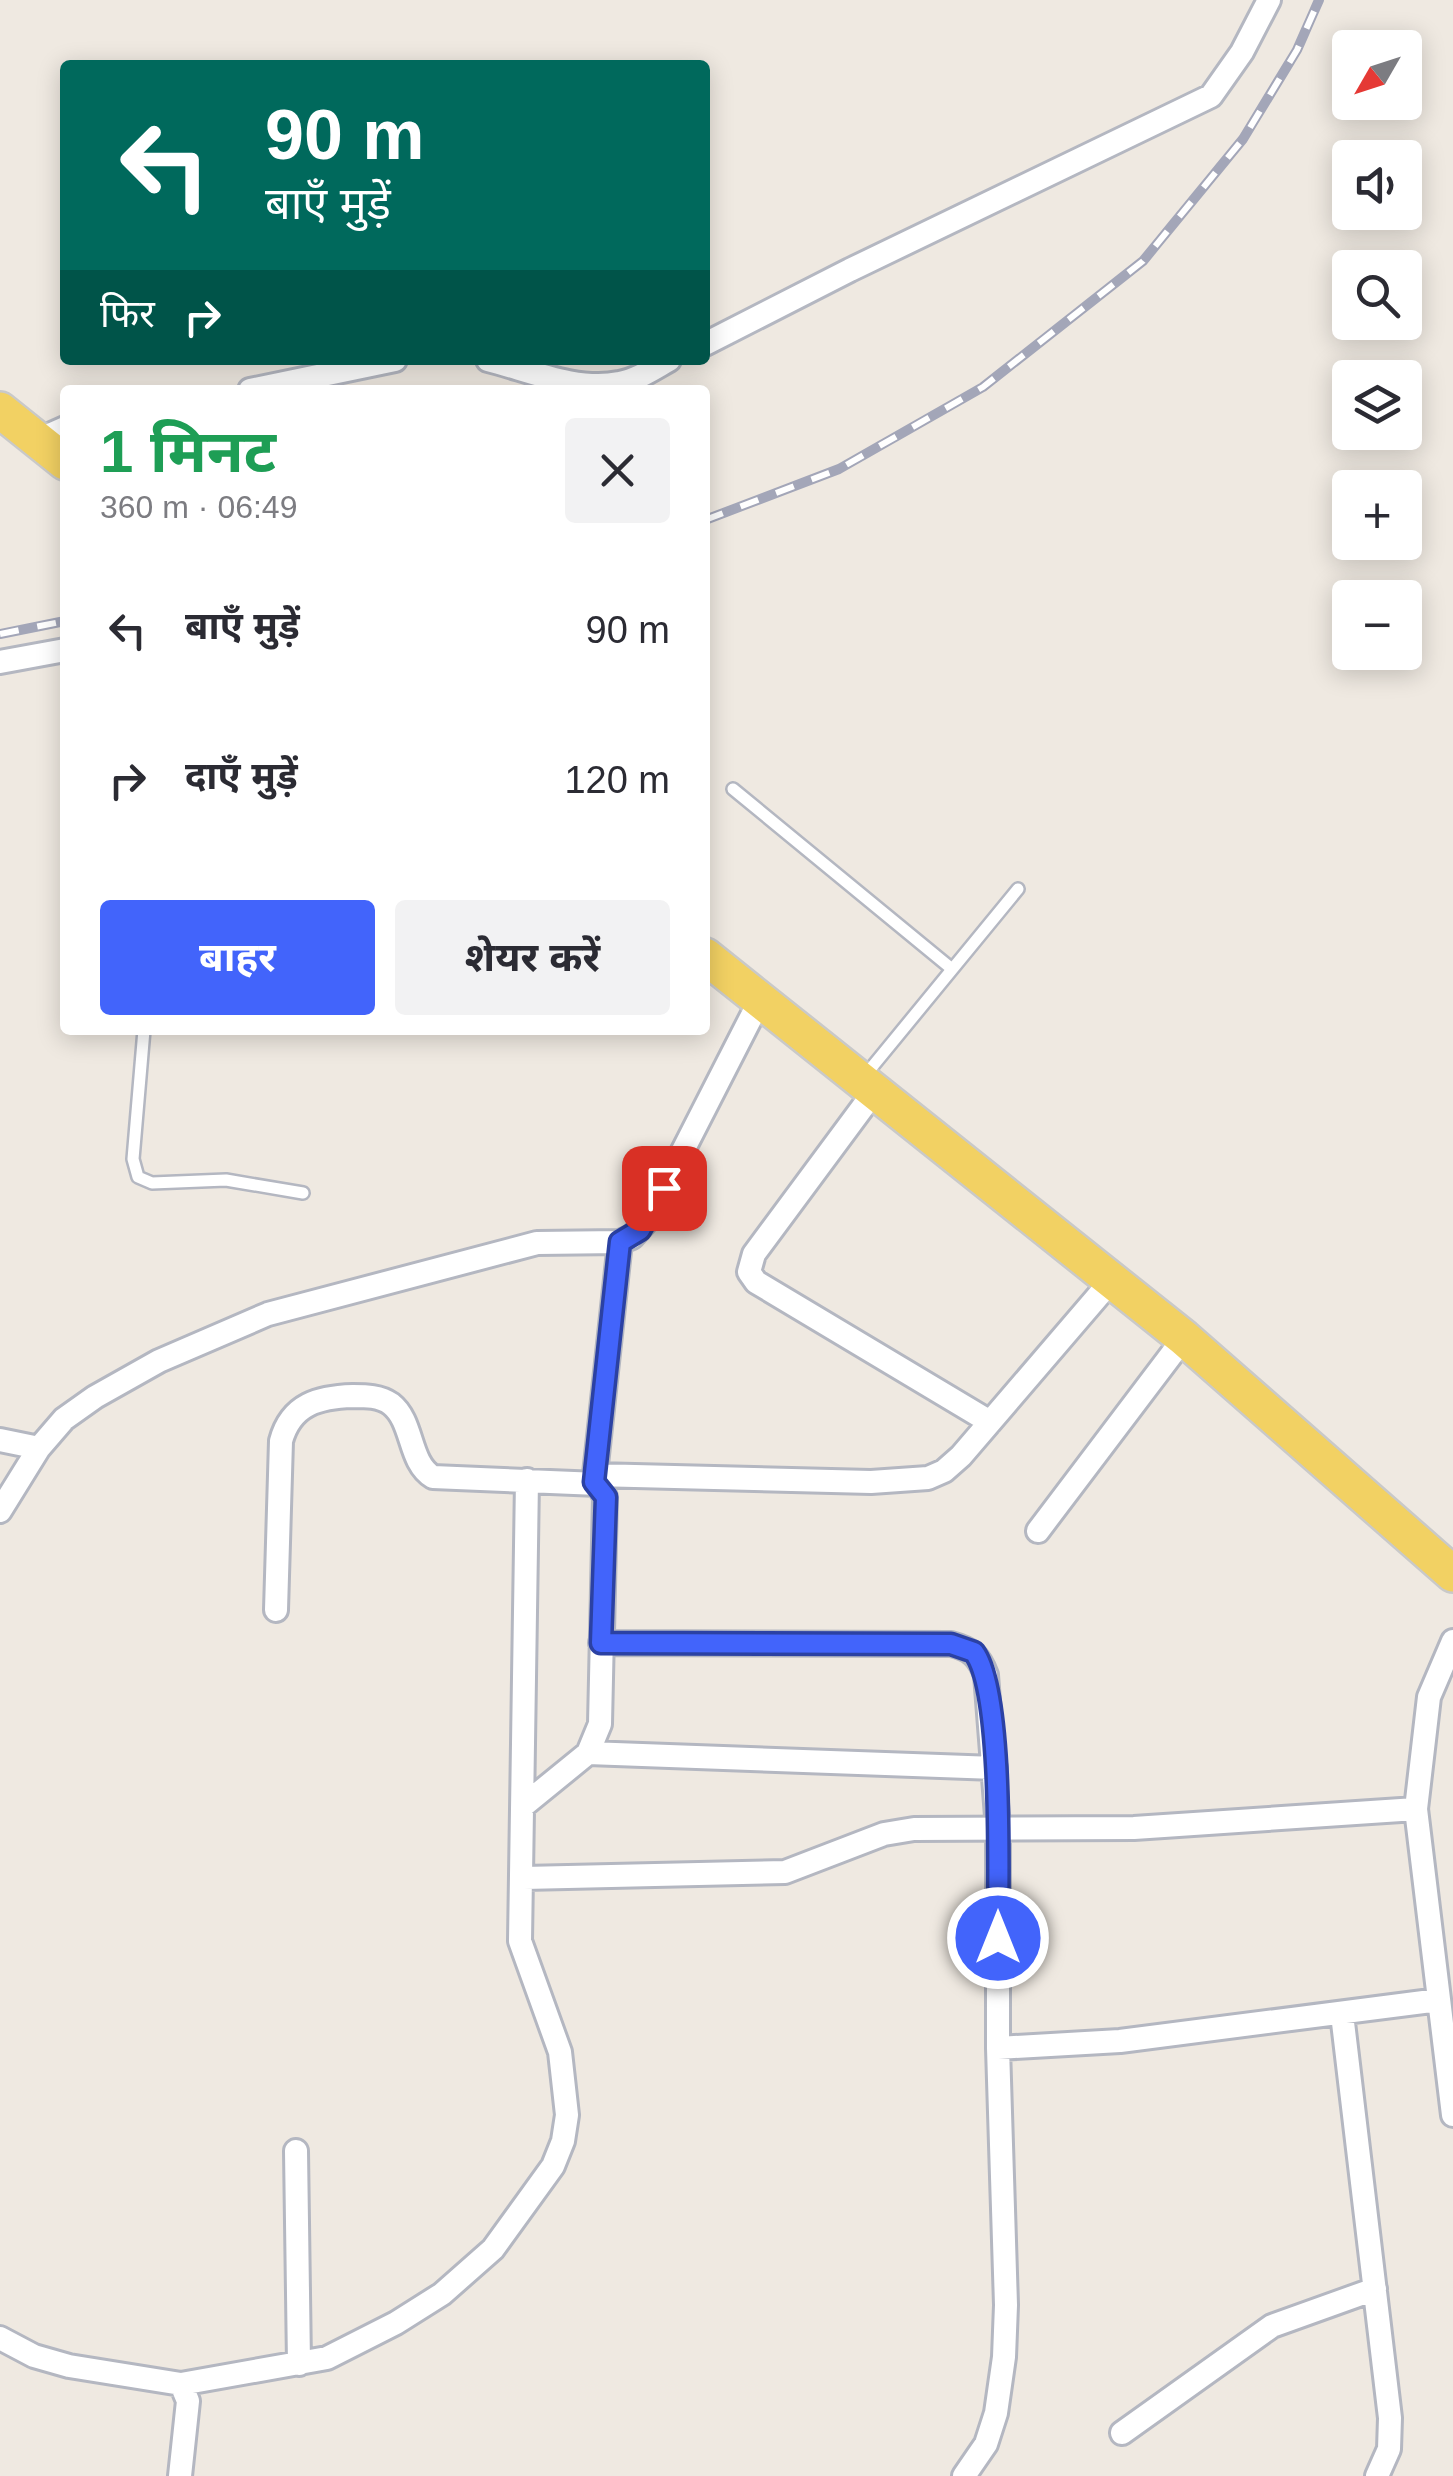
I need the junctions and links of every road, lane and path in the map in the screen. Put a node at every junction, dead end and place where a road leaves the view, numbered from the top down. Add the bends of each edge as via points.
1 (1268, 0) edge
2 (710, 342) edge
3 (371, 365) edge
4 (508, 365) edge
5 (660, 365) edge
6 (274, 385) edge
7 (607, 385) edge
8 (607, 385) edge
9 (0, 410) edge
10 (56, 443) edge
11 (60, 651) edge
12 (0, 662) edge
13 (733, 789) dead end
14 (1018, 890) dead end
15 (710, 960) edge
16 (952, 969) junction
17 (760, 1000) junction
18 (144, 1035) edge
19 (867, 1086) junction
20 (303, 1193) dead end
21 (620, 1242) junction
22 (1111, 1281) junction
23 (1184, 1338) junction
24 (990, 1422) junction
25 (0, 1440) edge
26 (39, 1448) junction
27 (594, 1479) junction
28 (527, 1480) junction
29 (0, 1510) edge
30 (1038, 1530) dead end
31 (1453, 1574) edge
32 (276, 1610) dead end
33 (1453, 1641) edge
34 (601, 1643) junction
35 (588, 1753) junction
36 (995, 1768) junction
37 (524, 1806) junction
38 (1416, 1809) junction
39 (998, 1829) junction
40 (524, 1878) junction
41 (1439, 2000) junction
42 (1342, 2014) junction
43 (998, 2048) junction
44 (1453, 2115) edge
45 (296, 2152) dead end
46 (1375, 2289) junction
47 (0, 2338) edge
48 (299, 2364) junction
49 (181, 2384) junction
50 (1122, 2432) dead end
51 (180, 2476) edge
52 (964, 2476) edge
53 (1377, 2476) edge

1 - 2 street via 1211,96
3 - 6 street
4 - 7 street
5 - 8 street
9 - 10 main road
11 - 12 street
13 - 16 lane
14 - 16 lane
15 - 17 main road
16 - 19 lane
17 - 19 main road
17 - 21 street via 648,1219
18 - 20 lane via 133,1159 138,1177 152,1183 226,1180
19 - 22 main road
19 - 24 street via 754,1254 749,1272
21 - 26 street via 537,1243 268,1314 94,1397
21 - 27 street
22 - 23 main road
22 - 24 street
23 - 30 street
23 - 31 main road
24 - 27 street via 952,1466 928,1478
25 - 26 street
26 - 29 street
27 - 28 street
27 - 34 street via 606,1497
28 - 32 street via 433,1476 421,1465 398,1411 380,1398 332,1396 307,1404 281,1441
28 - 37 street
33 - 38 street via 1429,1696
34 - 35 street via 600,1724
34 - 36 street via 964,1647 986,1675
35 - 36 street
35 - 37 street
36 - 39 street
37 - 40 street
38 - 39 street via 1134,1828
38 - 41 street
39 - 40 street via 896,1831 785,1872
39 - 43 street
40 - 48 street via 520,1941 565,2083 568,2115 553,2166 494,2250 442,2294 351,2349
41 - 42 street
41 - 44 street
42 - 43 street via 1120,2041
42 - 46 street
43 - 52 street via 1004,2357 986,2444
45 - 48 street
46 - 50 street via 1272,2326
46 - 53 street via 1391,2434
47 - 49 street via 52,2361
48 - 49 street
49 - 51 street via 188,2400

